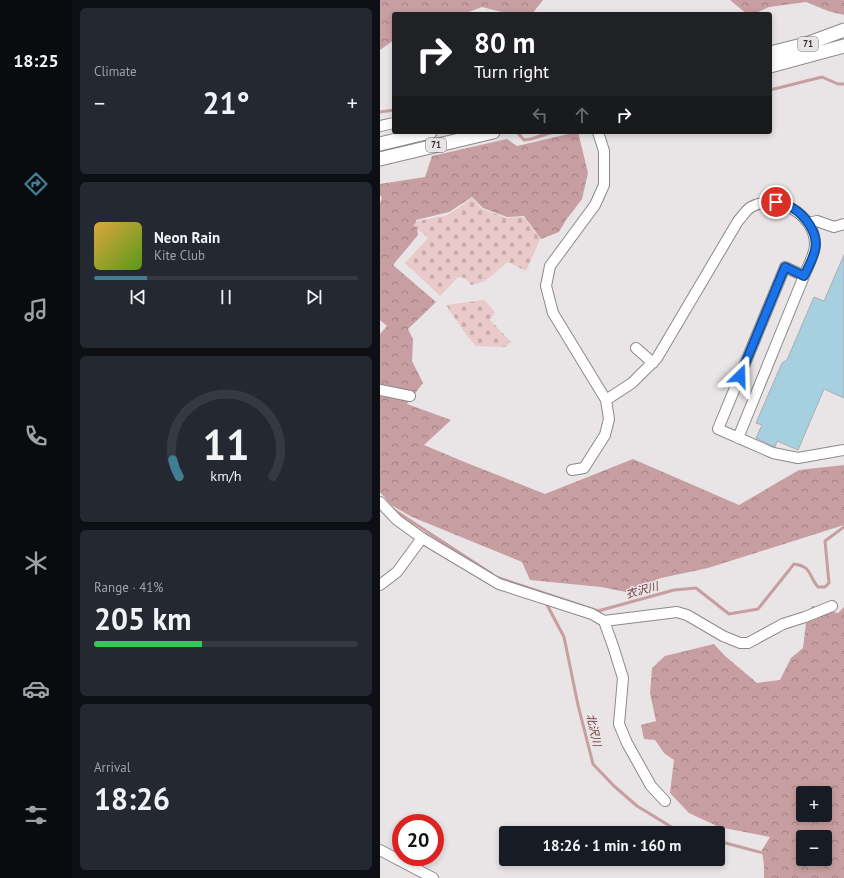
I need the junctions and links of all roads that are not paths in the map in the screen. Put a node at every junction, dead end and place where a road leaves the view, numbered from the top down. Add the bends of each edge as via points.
1 (844, 30) edge
2 (844, 46) edge
3 (772, 52) edge
4 (772, 65) edge
5 (392, 123) edge
6 (380, 126) edge
7 (422, 134) edge
8 (485, 134) edge
9 (599, 134) edge
10 (380, 144) edge
11 (380, 159) edge
12 (808, 223) junction
13 (844, 224) edge
14 (804, 276) junction
15 (636, 348) dead end
16 (653, 363) junction
17 (380, 390) edge
18 (410, 396) dead end
19 (606, 400) junction
20 (738, 438) junction
21 (844, 450) edge
22 (572, 470) dead end
23 (380, 502) edge
24 (422, 538) junction
25 (380, 585) edge
26 (832, 606) dead end
27 (604, 622) junction
28 (665, 801) dead end
29 (380, 850) edge
30 (433, 878) edge

1 - 3 main road, 71 via 806,44
2 - 4 main road, 71
5 - 6 street
7 - 10 main road, 71
8 - 11 main road, 71
9 - 19 street via 604,151 604,185 595,205 550,266 546,286 553,313
12 - 13 street via 817,221 834,227
12 - 14 street via 816,242
12 - 16 street via 790,207 776,202 764,202 750,208 738,221
14 - 20 street
14 - 20 street via 785,267 718,430
15 - 16 street
16 - 19 street via 632,384
17 - 18 street
19 - 22 street via 609,419 605,435 584,468
20 - 21 street via 773,453 798,458
23 - 24 street via 397,520
24 - 25 street via 397,572
24 - 27 street via 499,584 592,614
26 - 27 street via 783,624 748,643 740,643 723,636 687,614 677,612
27 - 28 street via 623,678 619,724 650,786
29 - 30 street

